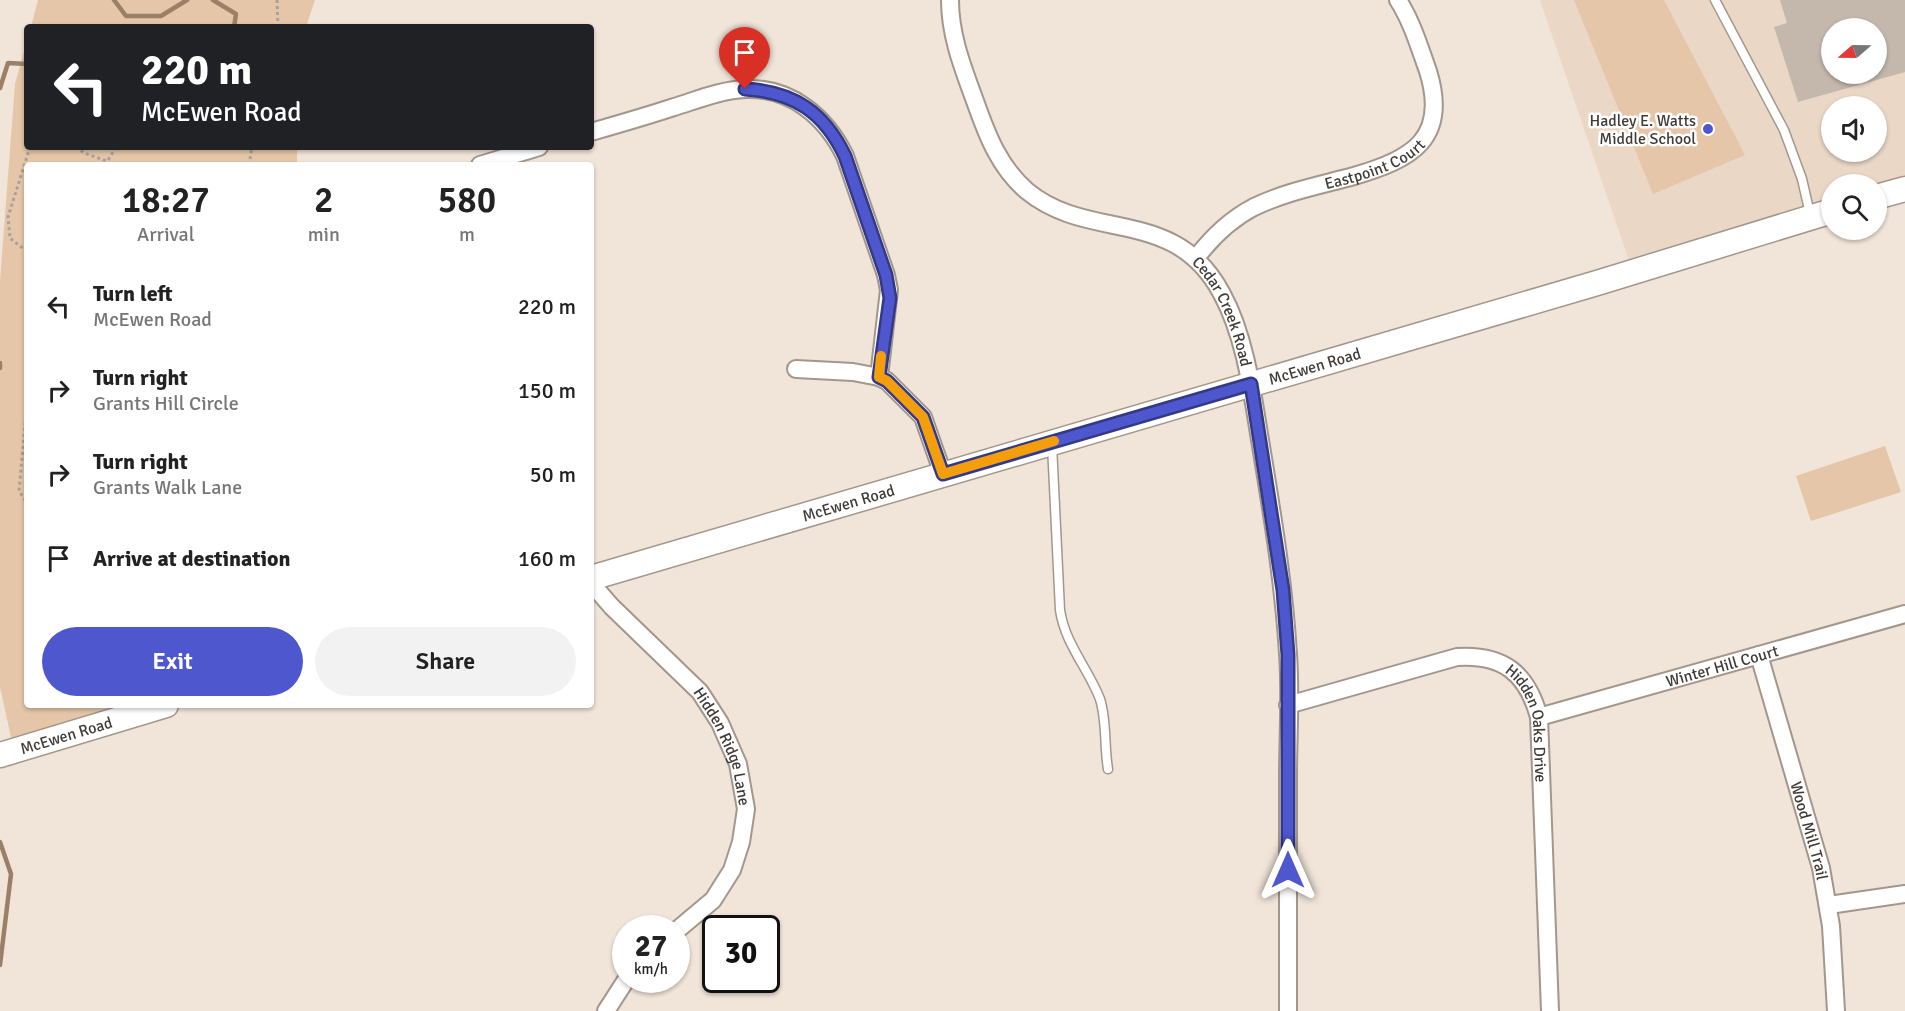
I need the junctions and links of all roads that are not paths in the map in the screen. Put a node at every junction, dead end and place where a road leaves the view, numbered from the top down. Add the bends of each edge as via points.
1 (950, 0) edge
2 (1398, 0) edge
3 (1715, 0) edge
4 (594, 131) edge
5 (529, 150) edge
6 (490, 162) edge
7 (1905, 189) edge
8 (1887, 194) edge
9 (1821, 214) edge
10 (1196, 258) junction
11 (796, 369) dead end
12 (879, 377) junction
13 (1251, 384) junction
14 (1052, 442) junction
15 (943, 474) junction
16 (594, 579) edge
17 (594, 584) edge
18 (1905, 614) edge
19 (1759, 655) junction
20 (1288, 705) junction
21 (156, 708) edge
22 (1539, 717) junction
23 (7, 753) edge
24 (1107, 769) dead end
25 (1905, 894) edge
26 (1828, 905) junction
27 (690, 920) edge
28 (618, 993) edge
29 (606, 1011) edge
30 (1287, 1011) edge
31 (1550, 1011) edge
32 (1836, 1011) edge

1 - 10 street, Cedar Creek Road via 953,38 989,139 1008,172 1060,211 1157,236
2 - 10 street, Eastpoint Court via 1414,28 1434,92 1432,121 1419,145 1399,161 1253,208 1218,233
3 - 9 lane via 1784,130 1802,179
4 - 12 street via 721,92 745,89 785,96 813,112 845,156 886,275 890,298
5 - 6 street
7 - 8 street
9 - 13 street, McEwen Road
10 - 13 street, Cedar Creek Road via 1231,312
11 - 12 street
12 - 15 street via 923,417
13 - 14 street, McEwen Road
13 - 20 street, Cedar Creek Road via 1283,590
14 - 15 street, McEwen Road
14 - 24 lane via 1062,626 1101,703
15 - 16 street, McEwen Road
17 - 27 street, Hidden Ridge Lane via 612,607 700,692 720,723 738,764 746,809 741,842 732,870 713,900
18 - 19 street, Winter Hill Court
19 - 22 street, Winter Hill Court
19 - 26 street, Wood Mill Trail via 1818,857
20 - 22 street, Hidden Oaks Drive via 1471,656 1500,662 1512,669 1525,683
20 - 30 street, Cedar Creek Road
21 - 23 street, McEwen Road
22 - 31 street, Hidden Oaks Drive
25 - 26 street
26 - 32 street, Wood Mill Trail
28 - 29 street

